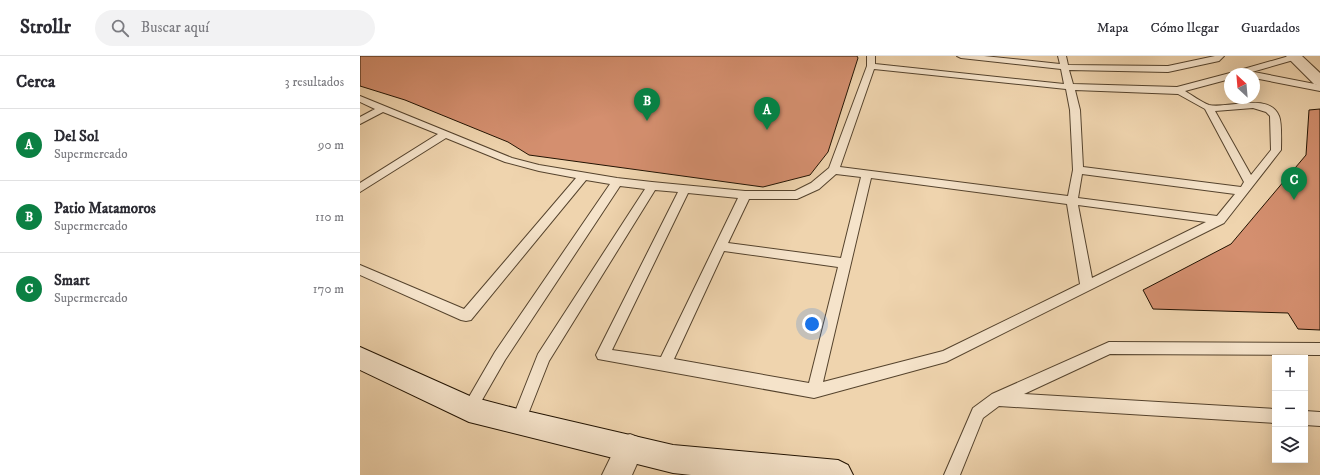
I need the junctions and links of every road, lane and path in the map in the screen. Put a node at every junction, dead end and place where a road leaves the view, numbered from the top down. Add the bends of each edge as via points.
1 (962, 56) edge
2 (1062, 56) edge
3 (1220, 56) edge
4 (1294, 56) edge
5 (871, 61) edge
6 (1065, 67) junction
7 (1258, 68) edge
8 (1260, 76) edge
9 (1224, 78) edge
10 (1320, 81) edge
11 (1069, 87) junction
12 (1320, 88) edge
13 (1177, 90) junction
14 (360, 99) edge
15 (1208, 107) junction
16 (382, 108) junction
17 (360, 121) edge
18 (445, 134) junction
19 (834, 170) junction
20 (1078, 170) junction
21 (867, 174) junction
22 (583, 176) junction
23 (617, 182) junction
24 (652, 186) junction
25 (1247, 187) junction
26 (360, 188) edge
27 (685, 189) junction
28 (745, 196) junction
29 (1072, 201) junction
30 (1220, 220) junction
31 (721, 246) junction
32 (845, 263) junction
33 (360, 270) edge
34 (1087, 286) junction
35 (1320, 349) edge
36 (360, 358) edge
37 (665, 364) junction
38 (814, 391) junction
39 (997, 399) junction
40 (469, 409) junction
41 (1272, 416) edge
42 (1308, 418) edge
43 (1320, 419) edge
44 (518, 422) junction
45 (630, 448) junction
46 (700, 469) edge
47 (618, 475) edge
48 (835, 475) edge
49 (838, 475) edge
50 (952, 475) edge

1 - 6 lane
2 - 6 lane
3 - 6 lane via 1168,69
4 - 7 lane
4 - 10 main road
5 - 11 lane
5 - 19 lane
6 - 11 lane
8 - 12 lane
9 - 13 lane
11 - 13 lane
11 - 20 lane via 1075,110
13 - 15 lane
14 - 16 lane
15 - 25 lane
15 - 25 lane via 1258,105 1272,111 1275,116 1276,150
16 - 17 lane
16 - 18 lane
18 - 22 lane via 509,160
18 - 26 lane
19 - 21 lane
19 - 28 lane via 815,186 797,195
20 - 25 lane
20 - 29 lane
21 - 29 lane
21 - 32 lane
22 - 23 lane
22 - 33 lane via 466,316
23 - 24 lane
23 - 40 lane via 500,356
24 - 27 lane
24 - 44 lane via 543,358
25 - 30 lane
27 - 28 lane
27 - 37 lane via 603,355
28 - 31 lane
29 - 30 lane
29 - 34 lane
30 - 34 lane
31 - 32 lane
31 - 37 lane
32 - 38 lane
34 - 38 lane via 946,356
35 - 39 lane via 1109,348
36 - 40 main road
37 - 38 lane
39 - 41 lane
39 - 50 lane via 978,413
40 - 44 main road
42 - 43 lane
44 - 45 main road
45 - 46 main road
45 - 47 main road
46 - 48 main road
48 - 49 main road

